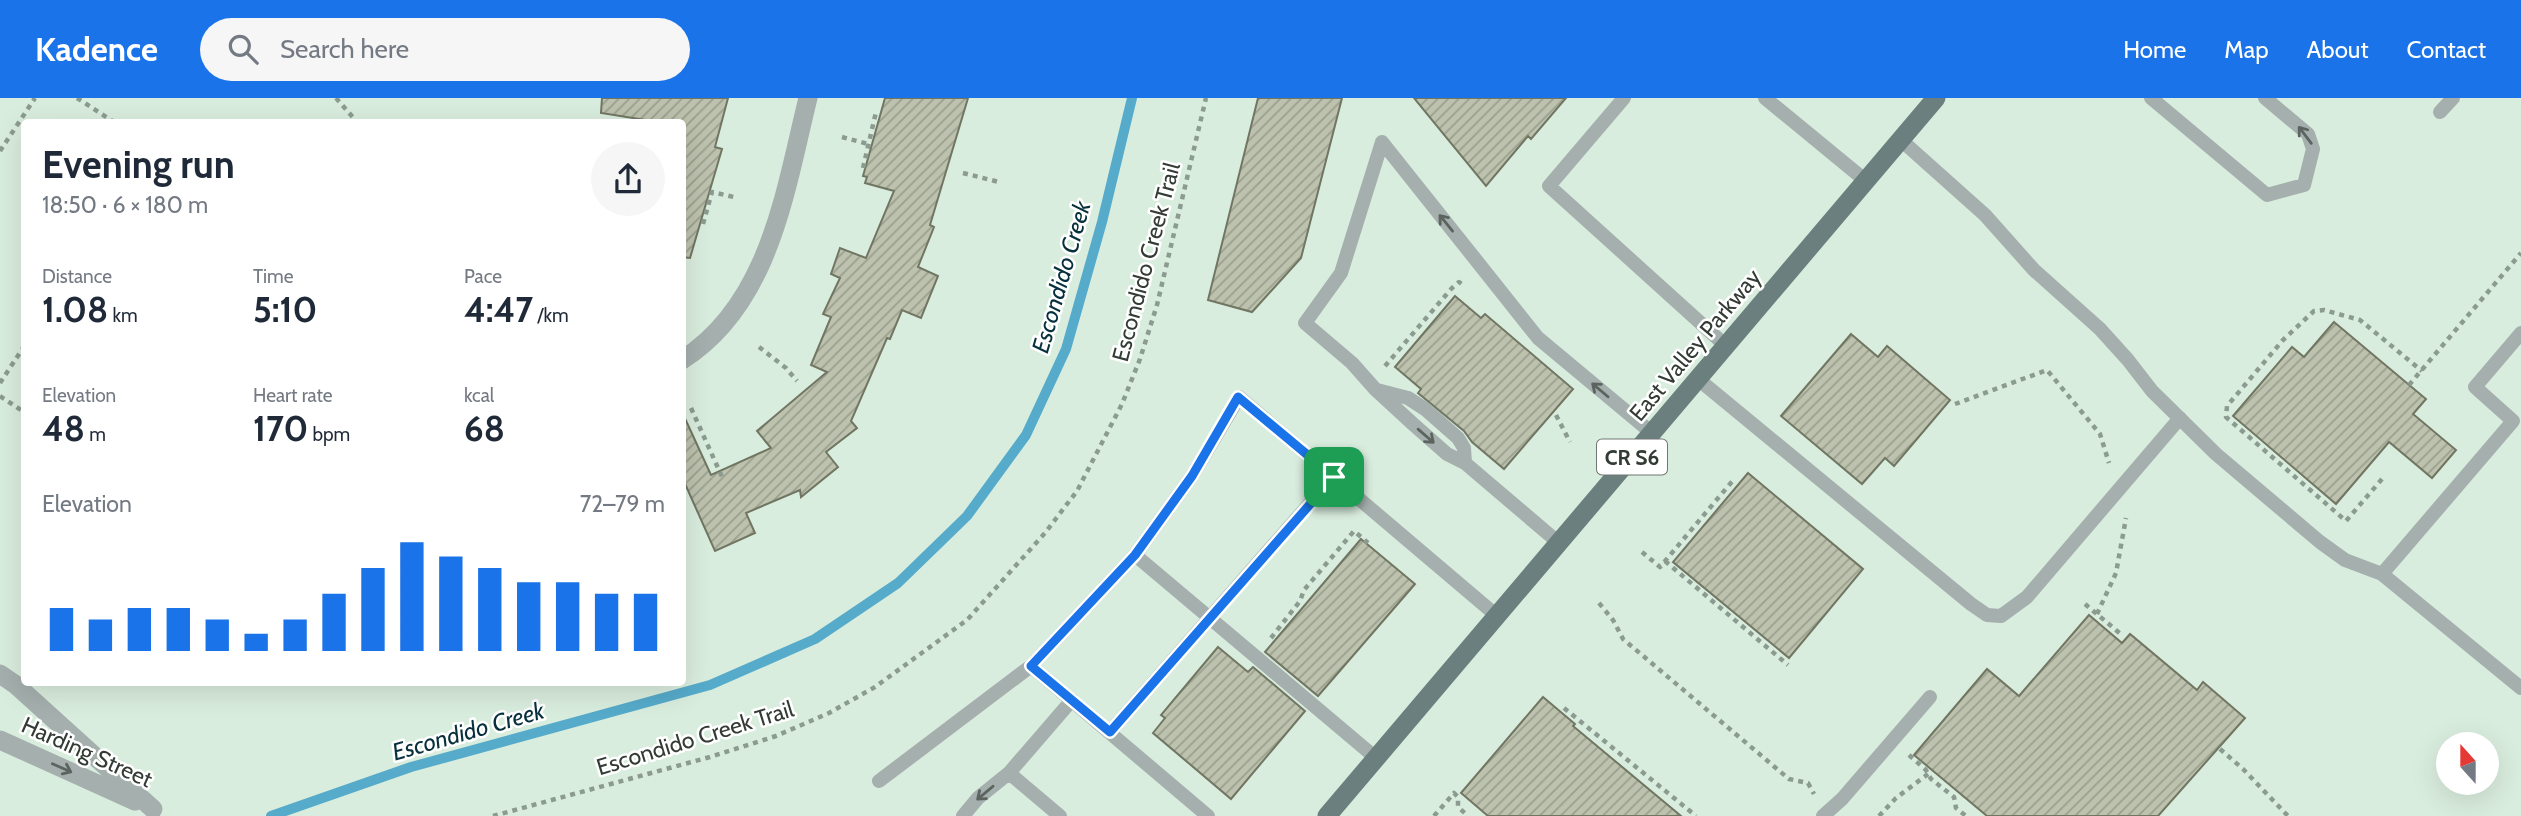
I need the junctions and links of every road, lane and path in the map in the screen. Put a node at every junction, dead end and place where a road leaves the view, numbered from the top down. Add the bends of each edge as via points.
1 (36, 98) edge
2 (77, 98) edge
3 (335, 98) edge
4 (808, 98) edge
5 (1206, 98) edge
6 (1624, 98) edge
7 (1765, 98) edge
8 (1936, 98) edge
9 (2151, 98) edge
10 (2265, 98) edge
11 (2453, 98) edge
12 (876, 112) dead end
13 (2440, 112) dead end
14 (22, 119) edge
15 (109, 119) edge
16 (355, 119) edge
17 (21, 120) edge
18 (842, 137) dead end
19 (1902, 140) junction
20 (868, 144) junction
21 (0, 152) edge
22 (863, 168) dead end
23 (963, 173) dead end
24 (1866, 181) junction
25 (999, 182) dead end
26 (738, 198) dead end
27 (703, 224) dead end
28 (2521, 253) edge
29 (1469, 288) dead end
30 (2521, 333) edge
31 (1726, 346) junction
32 (759, 347) dead end
33 (21, 351) edge
34 (686, 358) edge
35 (2422, 371) junction
36 (2, 375) edge
37 (1698, 379) junction
38 (797, 381) dead end
39 (0, 383) edge
40 (2409, 385) dead end
41 (1373, 387) junction
42 (0, 396) edge
43 (1955, 404) dead end
44 (691, 408) dead end
45 (21, 410) edge
46 (1556, 415) dead end
47 (2180, 418) junction
48 (1652, 433) junction
49 (1570, 442) dead end
50 (1334, 477) junction
51 (1735, 478) dead end
52 (723, 479) dead end
53 (2382, 479) dead end
54 (2118, 491) junction
55 (1559, 543) junction
56 (1374, 548) dead end
57 (1642, 552) dead end
58 (1135, 555) junction
59 (1665, 561) junction
60 (2382, 574) junction
61 (1599, 603) dead end
62 (2085, 604) dead end
63 (2097, 614) junction
64 (1497, 616) junction
65 (1210, 618) junction
66 (2123, 636) dead end
67 (1279, 645) dead end
68 (1788, 665) dead end
69 (1031, 666) junction
70 (0, 674) edge
71 (2521, 688) edge
72 (1930, 697) dead end
73 (1072, 700) junction
74 (1564, 708) dead end
75 (1110, 732) junction
76 (0, 740) edge
77 (1892, 741) junction
78 (2220, 749) dead end
79 (1376, 758) junction
80 (1009, 773) junction
81 (1928, 774) junction
82 (879, 781) dead end
83 (158, 813) edge
84 (1825, 814) edge
85 (493, 816) edge
86 (963, 816) edge
87 (1060, 816) edge
88 (1208, 816) edge
89 (1327, 816) edge
90 (1434, 816) edge
91 (1468, 816) edge
92 (1696, 816) edge
93 (1879, 816) edge
94 (1966, 816) edge
95 (2288, 816) edge

1 - 14 path
2 - 15 path
3 - 16 path
4 - 34 street via 761,267 733,314
5 - 85 path, Escondido Creek Trail via 1157,305 1122,404 1077,491 968,620 875,687 776,736
6 - 31 lane via 1549,186
7 - 24 lane
8 - 19 main road, East Valley Parkway / CR S6
9 -> 10 lane via 2267,195 2304,185 2314,149 2308,134
11 - 13 lane
12 - 20 path
17 - 21 path
18 - 20 path
19 - 24 main road, East Valley Parkway / CR S6
19 - 47 lane via 2100,329
20 - 22 path
23 - 25 path
24 - 31 main road, East Valley Parkway / CR S6
26 - 27 path via 712,192
28 - 35 path
29 - 41 path via 1459,282 1452,288
30 - 60 lane via 2475,387 2513,421
31 - 37 main road, East Valley Parkway / CR S6
32 - 38 path
33 - 36 path
35 - 40 path
35 - 53 path via 2360,320 2314,311 2227,406 2226,417 2346,521
36 - 39 path
37 - 48 main road, East Valley Parkway / CR S6
37 - 54 lane via 1987,614 2001,616 2027,597
48 -> 41 lane via 1538,338 1382,142 1341,273 1305,323
41 -> 55 lane via 1447,454 1465,463
42 - 45 path
43 - 54 path via 2047,370 2101,434
44 - 52 path
46 - 49 path
47 - 54 lane
47 - 60 lane via 2319,542 2346,560
48 - 55 main road, East Valley Parkway / CR S6
50 - 58 lane via 1238,397 1192,476
50 - 64 lane
50 - 65 lane
51 - 59 path
54 - 63 path via 2127,519 2116,573
55 - 64 main road, East Valley Parkway / CR S6
56 - 67 path via 1354,531 1270,637
57 - 59 path via 1660,567
58 - 65 lane
58 - 69 lane
59 - 68 path
60 - 71 lane
61 - 84 path via 1623,639 1789,779 1808,783
62 - 63 path
63 - 66 path
64 - 79 main road, East Valley Parkway / CR S6
65 - 75 lane
65 - 79 lane
69 - 73 lane
69 - 82 lane
70 - 83 street, Harding Street
72 - 77 lane
73 - 75 lane
73 - 80 lane
74 - 92 path
75 - 88 lane
76 -> 83 street, Harding Street
77 - 81 path
77 - 84 lane
78 - 95 path
79 - 89 main road, East Valley Parkway / CR S6
80 -> 86 lane
80 - 87 lane
81 - 93 path
81 - 94 path via 1954,797 1956,808
90 - 91 path via 1454,793 1458,807

